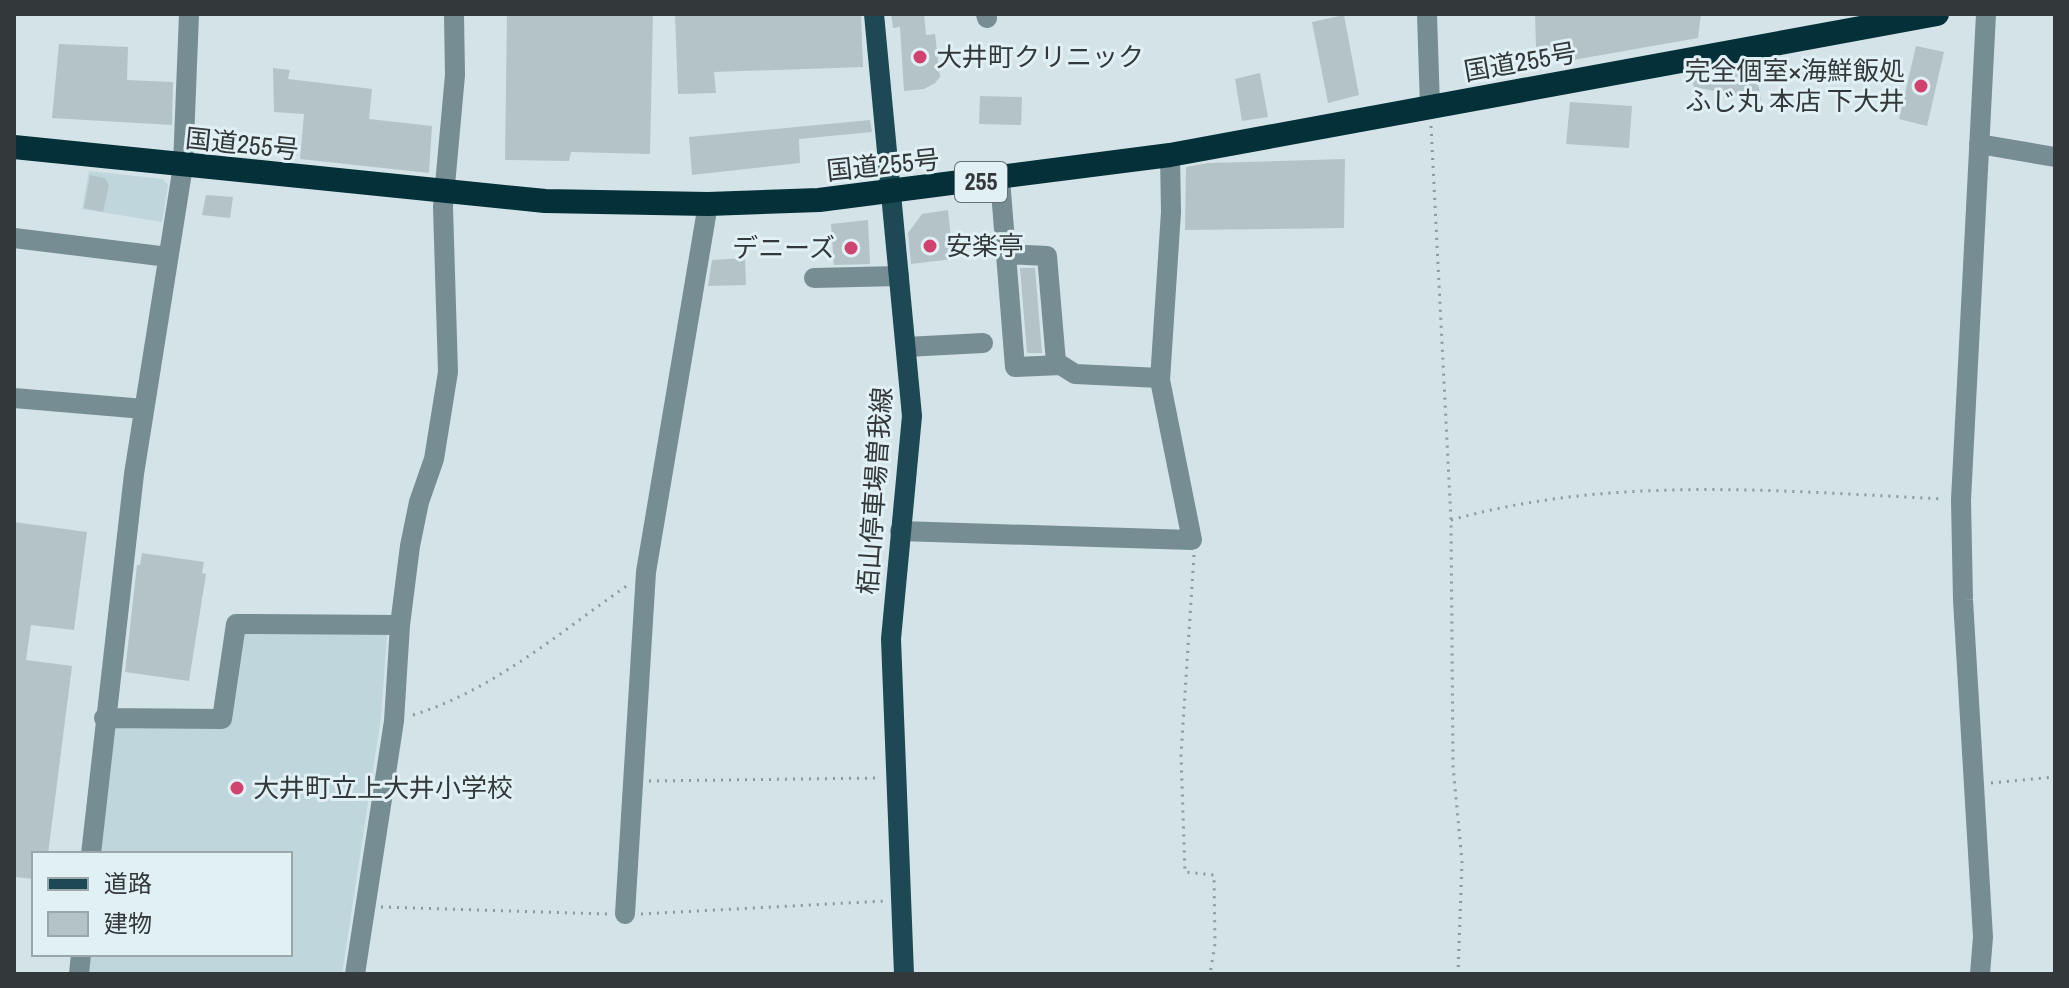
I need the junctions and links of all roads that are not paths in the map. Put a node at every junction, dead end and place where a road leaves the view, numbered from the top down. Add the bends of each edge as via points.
1 (189, 14) edge
2 (454, 14) edge
3 (874, 14) edge
4 (1427, 14) edge
5 (1937, 14) edge
6 (1986, 14) edge
7 (1837, 23) edge
8 (1430, 107) junction
9 (1979, 144) junction
10 (14, 147) edge
11 (1170, 155) junction
12 (2055, 157) edge
13 (183, 166) junction
14 (1000, 179) junction
15 (444, 192) junction
16 (890, 194) junction
17 (708, 204) junction
18 (14, 238) edge
19 (1006, 254) junction
20 (168, 257) junction
21 (899, 276) junction
22 (814, 278) dead end
23 (983, 343) dead end
24 (906, 347) junction
25 (1058, 363) junction
26 (1160, 378) junction
27 (14, 398) edge
28 (144, 409) junction
29 (900, 531) junction
30 (400, 625) junction
31 (104, 718) junction
32 (91, 852) edge
33 (625, 914) dead end
34 (355, 974) edge
35 (904, 974) edge
36 (1980, 974) edge

1 - 13 street
2 - 15 street via 455,75
3 - 16 main road, 栢山停車場曽我線
4 - 8 street
5 - 7 highway, 国道255号 / 255
6 - 9 street
7 - 8 highway, 国道255号 / 255
8 - 11 highway, 国道255号 / 255
9 - 12 street
9 - 36 street via 1961,500 1983,937
10 - 13 highway, 国道255号 / 255
11 - 14 highway, 国道255号 / 255
11 - 26 street
13 - 15 highway, 国道255号 / 255
13 - 20 street
14 - 16 highway, 国道255号 / 255
14 - 19 street
15 - 17 highway, 国道255号 / 255 via 545,201
15 - 30 street via 448,372 434,459 410,546
16 - 17 highway, 国道255号 / 255
16 - 21 main road, 栢山停車場曽我線
17 - 33 street via 646,572
18 - 20 street
19 - 25 street via 1047,256
19 - 25 street via 1015,367
20 - 28 street
21 - 22 street
21 - 24 main road, 栢山停車場曽我線
23 - 24 street
24 - 29 main road, 栢山停車場曽我線 via 912,416
25 - 26 street via 1075,374
26 - 29 street via 1192,540
27 - 28 street
28 - 31 street
29 - 35 main road, 栢山停車場曽我線 via 891,639
30 - 31 street via 236,624 222,719
30 - 34 street via 394,721
31 - 32 street

